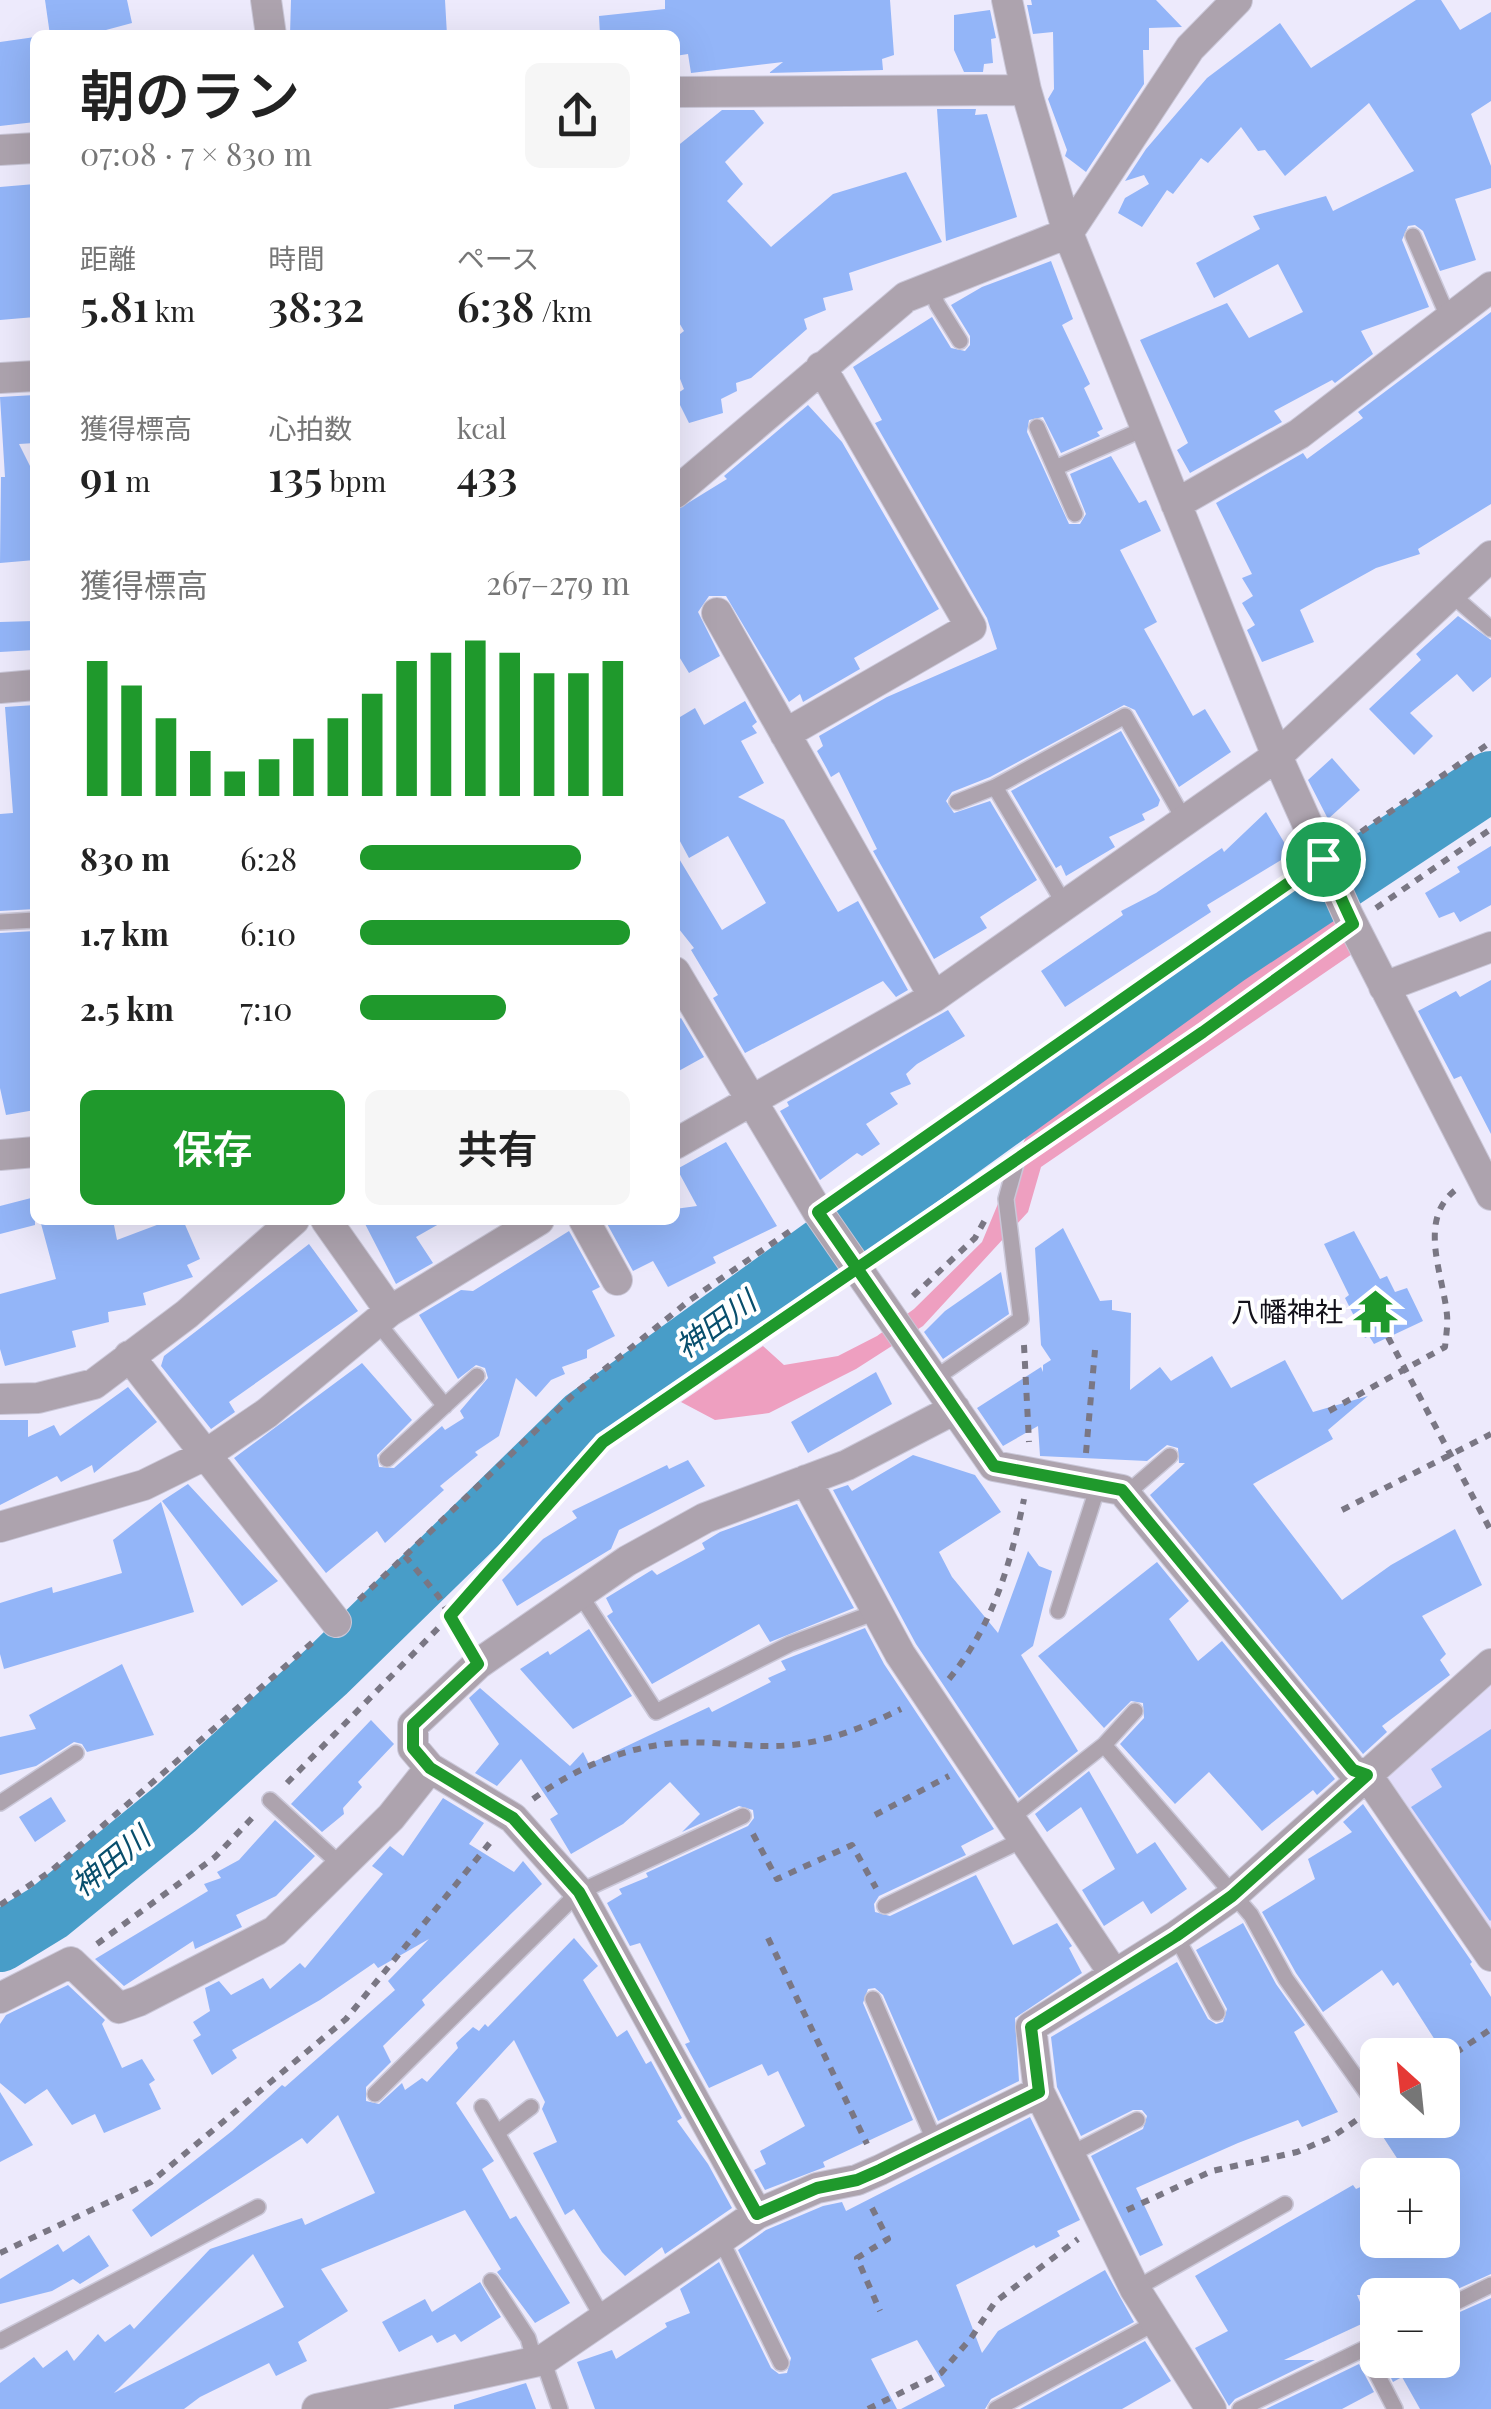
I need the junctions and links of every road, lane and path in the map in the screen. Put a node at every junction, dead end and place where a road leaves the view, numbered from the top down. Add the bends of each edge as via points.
1 (266, 0) edge
2 (1007, 0) edge
3 (1237, 0) edge
4 (270, 30) edge
5 (1026, 90) junction
6 (680, 92) edge
7 (30, 148) edge
8 (0, 150) edge
9 (1068, 232) junction
10 (1413, 236) dead end
11 (932, 287) junction
12 (1491, 287) edge
13 (1449, 319) junction
14 (960, 341) dead end
15 (821, 367) junction
16 (30, 376) edge
17 (0, 378) edge
18 (1037, 427) dead end
19 (1146, 428) junction
20 (1055, 468) junction
21 (680, 489) edge
22 (1176, 504) junction
23 (1075, 514) dead end
24 (1491, 556) edge
25 (1451, 594) junction
26 (717, 612) dead end
27 (1491, 629) edge
28 (30, 686) edge
29 (0, 688) edge
30 (785, 734) junction
31 (1491, 742) edge
32 (1278, 756) junction
33 (995, 787) junction
34 (957, 802) dead end
35 (1185, 821) junction
36 (1491, 830) edge
37 (1324, 863) junction
38 (1064, 905) junction
39 (1350, 919) junction
40 (30, 920) edge
41 (0, 922) edge
42 (1491, 947) edge
43 (680, 981) edge
44 (1384, 986) junction
45 (934, 997) junction
46 (750, 1100) junction
47 (680, 1141) edge
48 (30, 1152) edge
49 (0, 1155) edge
50 (1017, 1160) junction
51 (1485, 1184) edge
52 (992, 1207) dead end
53 (820, 1216) junction
54 (288, 1225) edge
55 (329, 1225) edge
56 (531, 1225) edge
57 (587, 1225) edge
58 (854, 1266) junction
59 (617, 1280) dead end
60 (383, 1316) junction
61 (891, 1318) junction
62 (1021, 1319) junction
63 (1388, 1337) dead end
64 (1094, 1350) dead end
65 (129, 1356) junction
66 (1406, 1371) junction
67 (477, 1376) dead end
68 (934, 1379) junction
69 (0, 1399) edge
70 (445, 1406) junction
71 (955, 1409) junction
72 (1329, 1411) dead end
73 (1491, 1434) edge
74 (1450, 1454) junction
75 (205, 1455) junction
76 (1170, 1456) dead end
77 (387, 1458) dead end
78 (1030, 1474) junction
79 (806, 1480) junction
80 (1102, 1488) junction
81 (1342, 1510) dead end
82 (0, 1527) edge
83 (1491, 1531) edge
84 (405, 1556) junction
85 (579, 1593) junction
86 (1058, 1611) dead end
87 (876, 1612) junction
88 (450, 1616) junction
89 (336, 1622) junction
90 (478, 1664) junction
91 (1491, 1664) edge
92 (930, 1696) junction
93 (1135, 1712) dead end
94 (1104, 1745) junction
95 (76, 1753) dead end
96 (975, 1763) junction
97 (430, 1768) junction
98 (1367, 1775) junction
99 (270, 1800) junction
100 (0, 1803) edge
101 (875, 1815) dead end
102 (743, 1816) joint
103 (513, 1818) junction
104 (1018, 1828) junction
105 (343, 1867) junction
106 (579, 1892) junction
107 (1232, 1896) junction
108 (0, 1905) edge
109 (885, 1906) joint
110 (1176, 1936) junction
111 (768, 1938) dead end
112 (1490, 1952) edge
113 (71, 1962) junction
114 (1114, 1974) junction
115 (0, 1998) edge
116 (873, 1999) dead end
117 (1218, 2013) dead end
118 (1491, 2028) edge
119 (1460, 2050) edge
120 (1360, 2083) edge
121 (1039, 2092) junction
122 (376, 2094) dead end
123 (482, 2107) dead end
124 (531, 2107) dead end
125 (1137, 2120) dead end
126 (498, 2132) junction
127 (935, 2142) junction
128 (1069, 2155) junction
129 (868, 2175) junction
130 (1286, 2204) dead end
131 (258, 2207) dead end
132 (757, 2214) junction
133 (720, 2238) junction
134 (0, 2254) edge
135 (491, 2281) dead end
136 (1491, 2284) edge
137 (1136, 2290) junction
138 (1460, 2300) edge
139 (880, 2311) dead end
140 (604, 2320) junction
141 (1155, 2323) junction
142 (0, 2340) edge
143 (1360, 2350) edge
144 (539, 2361) junction
145 (781, 2362) dead end
146 (1383, 2378) edge
147 (1204, 2407) edge
148 (317, 2409) edge
149 (560, 2409) edge
150 (996, 2409) edge
151 (1240, 2409) edge
152 (1395, 2409) edge

1 - 4 street
2 - 5 street
3 - 9 street via 1190,48
5 - 6 street
5 - 9 street
7 - 8 street
9 - 11 street
9 - 19 street
10 - 13 lane
11 - 14 lane
11 - 15 street via 906,297
12 - 13 street
13 - 22 street via 1299,434
15 - 21 street
15 - 30 street via 971,627
16 - 17 street
18 - 20 lane
19 - 20 lane
19 - 22 street
20 - 23 lane
22 - 32 street
24 - 25 street
25 - 27 lane
25 - 32 street
26 - 30 street
28 - 29 street
30 - 45 street
31 - 37 path
32 - 35 street
32 - 37 street
33 - 34 lane
33 - 35 lane via 1125,716
33 - 38 lane
35 - 38 street
36 - 39 path
37 - 39 street
37 - 53 path
38 - 45 street
39 - 44 street
39 - 50 path
40 - 41 lane
42 - 44 street
43 - 46 street
44 - 51 street
45 - 46 street
46 - 47 street
46 - 53 street
48 - 49 street
50 - 58 path
50 - 62 lane via 1006,1199
51 - 66 path via 1447,1196 1437,1214 1446,1347
52 - 61 path via 975,1238
53 - 58 street
53 - 84 path via 690,1300 574,1394
54 - 65 street
55 - 60 street
56 - 60 street
57 - 59 street
58 - 61 street
58 - 88 path via 603,1442
60 - 70 lane
60 - 75 street
61 - 68 street
62 - 68 lane
62 - 78 path
63 - 66 path
64 - 80 path
65 - 69 street via 94,1384 38,1398
65 - 75 street
66 - 72 path
66 - 74 path
67 - 70 lane
68 - 71 street
70 - 77 lane
71 - 78 street via 994,1466
71 - 79 street
73 - 74 path
74 - 81 path
74 - 83 path
75 - 82 street via 144,1486
75 - 89 street
76 - 80 lane
78 - 80 street
78 - 92 path via 992,1613 976,1645
79 - 85 street via 706,1518
79 - 87 street
80 - 86 lane
80 - 98 street via 1353,1770
84 - 88 path
84 - 89 path
85 - 87 lane via 656,1712 790,1644
85 - 90 street
87 - 92 street
88 - 90 path
88 - 99 path
89 - 108 path via 50,1871
90 - 97 street via 413,1725 413,1748
91 - 98 street
92 - 96 street
92 - 103 path via 860,1729 792,1745 675,1743 608,1757 559,1780
93 - 94 lane
94 - 104 lane
94 - 107 lane
95 - 100 lane
96 - 101 path
96 - 104 street
97 - 103 street
97 - 105 street
98 - 107 street
98 - 112 street
99 - 105 lane
99 - 113 path via 215,1857
102 - 106 lane
102 - 109 path via 777,1879 852,1845
103 - 106 street
103 - 134 path via 346,2019 150,2182
104 - 109 lane
104 - 114 street
105 - 113 street via 275,1931 119,2008
106 - 122 lane
106 - 132 street
107 - 110 street
107 - 120 lane
110 - 114 street
110 - 117 lane
111 - 129 path
113 - 115 street
114 - 121 street via 1031,2027
116 - 127 lane
118 - 119 path
121 - 127 street
121 - 128 street
123 - 126 lane
124 - 126 lane
125 - 128 lane
126 - 140 lane
127 - 129 street
128 - 137 street
129 - 132 street
129 - 139 path via 888,2239 856,2258
130 - 137 lane
131 - 142 lane
132 - 133 street
133 - 140 street
133 - 145 lane
135 - 144 lane
136 - 138 lane
137 - 141 street
140 - 144 street
141 - 147 street
141 - 150 lane
143 - 151 lane
144 - 148 street
144 - 149 lane
146 - 152 lane

